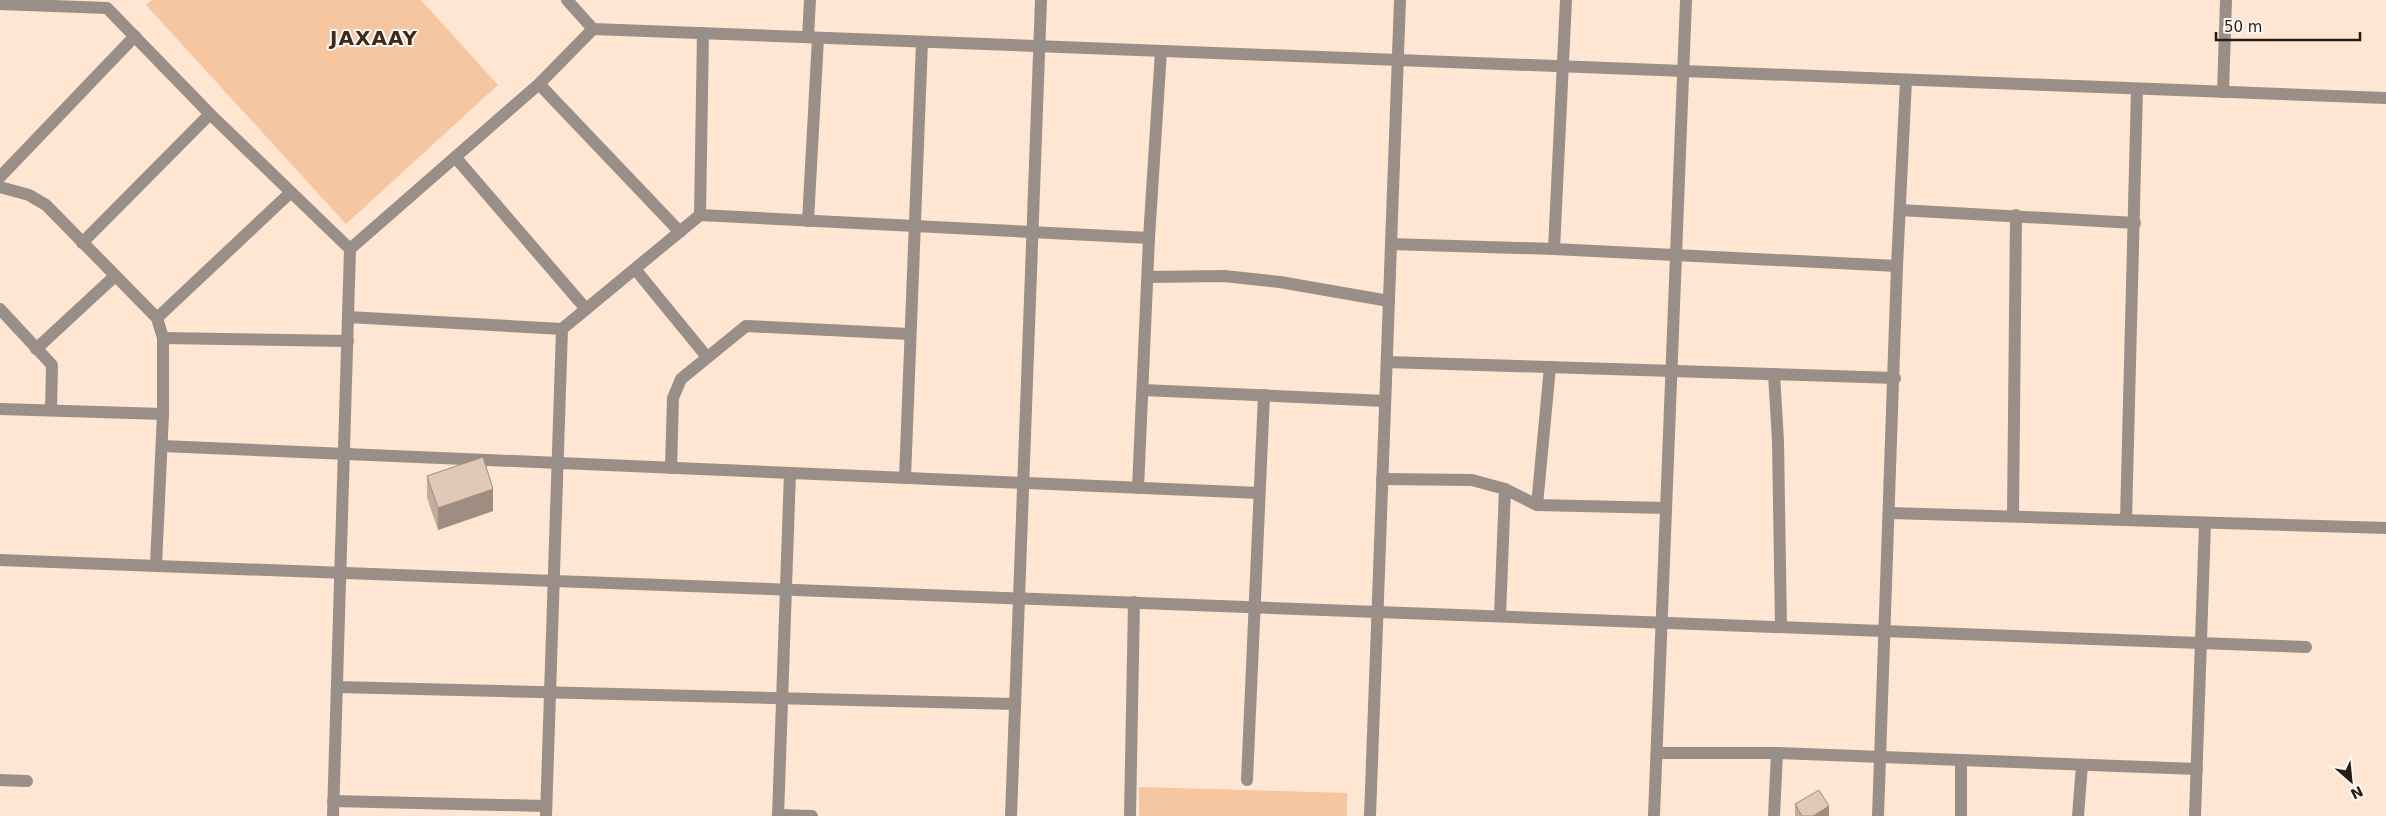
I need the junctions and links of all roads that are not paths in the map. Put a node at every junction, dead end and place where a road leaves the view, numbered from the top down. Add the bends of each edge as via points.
1 (567, 0) edge
2 (810, 0) edge
3 (1041, 0) edge
4 (1400, 0) edge
5 (1566, 0) edge
6 (1686, 0) edge
7 (2226, 0) edge
8 (0, 4) edge
9 (111, 4) edge
10 (593, 29) junction
11 (703, 33) junction
12 (135, 36) junction
13 (813, 38) junction
14 (922, 42) junction
15 (1039, 46) junction
16 (1161, 51) junction
17 (1398, 60) junction
18 (1563, 66) junction
19 (1683, 71) junction
20 (1906, 80) junction
21 (539, 84) junction
22 (2137, 88) junction
23 (2223, 92) junction
24 (2386, 98) edge
25 (210, 114) junction
26 (456, 158) junction
27 (0, 177) edge
28 (0, 187) edge
29 (290, 193) junction
30 (1900, 210) junction
31 (700, 215) junction
32 (2016, 215) junction
33 (808, 221) junction
34 (2135, 223) junction
35 (914, 226) junction
36 (680, 232) junction
37 (1032, 232) junction
38 (1149, 238) junction
39 (82, 243) junction
40 (1391, 244) junction
41 (350, 249) junction
42 (1554, 249) junction
43 (1677, 256) junction
44 (1897, 266) junction
45 (635, 269) junction
46 (115, 276) junction
47 (1148, 277) junction
48 (1389, 301) junction
49 (0, 309) edge
50 (586, 309) junction
51 (348, 317) junction
52 (157, 318) junction
53 (562, 329) junction
54 (910, 334) junction
55 (163, 338) junction
56 (348, 341) junction
57 (36, 349) junction
58 (708, 357) junction
59 (1387, 362) junction
60 (1550, 367) junction
61 (1672, 371) junction
62 (1774, 374) junction
63 (1895, 378) junction
64 (1143, 390) junction
65 (1264, 395) junction
66 (1385, 401) junction
67 (0, 409) edge
68 (51, 410) junction
69 (163, 414) junction
70 (162, 446) junction
71 (344, 454) junction
72 (558, 463) junction
73 (671, 468) junction
74 (790, 473) junction
75 (905, 478) junction
76 (1382, 480) junction
77 (1023, 483) junction
78 (1138, 488) junction
79 (1505, 489) junction
80 (1259, 493) junction
81 (1537, 505) junction
82 (1666, 508) junction
83 (1890, 513) junction
84 (2013, 516) junction
85 (2126, 520) junction
86 (2204, 523) junction
87 (2386, 528) edge
88 (0, 560) edge
89 (156, 566) junction
90 (340, 572) junction
91 (554, 580) junction
92 (786, 589) junction
93 (1019, 598) junction
94 (1134, 602) junction
95 (1254, 607) junction
96 (1378, 612) junction
97 (1500, 616) junction
98 (1662, 622) junction
99 (1781, 627) junction
100 (1885, 631) junction
101 (2201, 643) junction
102 (2306, 647) dead end
103 (337, 687) junction
104 (550, 692) junction
105 (783, 698) junction
106 (1015, 704) junction
107 (1657, 753) junction
108 (1777, 754) junction
109 (1880, 757) junction
110 (1961, 760) junction
111 (2082, 765) junction
112 (2197, 769) junction
113 (0, 780) edge
114 (1247, 780) dead end
115 (27, 781) dead end
116 (333, 801) junction
117 (546, 811) edge
118 (333, 816) edge
119 (778, 816) edge
120 (812, 816) edge
121 (1011, 816) edge
122 (1130, 816) edge
123 (1370, 816) edge
124 (1654, 816) edge
125 (1774, 816) edge
126 (1878, 816) edge
127 (1961, 816) edge
128 (2078, 816) edge
129 (2195, 816) edge

1 - 10 street
2 - 13 street
3 - 15 street
4 - 17 street
5 - 18 street
6 - 19 street
7 - 23 street
8 - 9 street
9 - 12 street
10 - 11 street
10 - 21 street
11 - 13 street
11 - 31 street
12 - 25 street
12 - 27 street
13 - 14 street
13 - 33 street
14 - 15 street
14 - 35 street
15 - 16 street
15 - 37 street
16 - 17 street
16 - 38 street
17 - 18 street
17 - 40 street
18 - 19 street
18 - 42 street
19 - 20 street
19 - 43 street
20 - 22 street
20 - 30 street
21 - 26 street
21 - 36 street
22 - 23 street
22 - 34 street
23 - 24 street
25 - 29 street
25 - 39 street
26 - 41 street
26 - 50 street
28 - 39 street via 30,194 46,205
29 - 41 street
29 - 52 street
30 - 32 street
30 - 44 street
31 - 33 street
31 - 36 street
32 - 34 street
32 - 84 street
33 - 35 street
34 - 85 street
35 - 37 street
35 - 54 street
36 - 45 street
37 - 38 street
37 - 77 street
38 - 47 street
39 - 46 street
40 - 42 street
40 - 48 street
41 - 51 street
42 - 43 street
43 - 44 street
43 - 61 street
44 - 63 street
45 - 50 street
45 - 58 street
46 - 52 street
46 - 57 street
47 - 48 street via 1224,276
47 - 64 street
48 - 59 street
49 - 57 street
50 - 53 street
51 - 53 street
51 - 56 street
52 - 55 street
53 - 72 street
54 - 58 street via 746,326
54 - 75 street
55 - 56 street
55 - 69 street
56 - 71 street
57 - 68 street via 52,365
58 - 73 street via 680,379 673,398
59 - 60 street
59 - 66 street
60 - 61 street
60 - 81 street
61 - 62 street
61 - 82 street
62 - 63 street
62 - 99 street
63 - 83 street
64 - 65 street
64 - 78 street
65 - 66 street
65 - 80 street
66 - 76 street
67 - 68 street
68 - 69 street
69 - 70 street
70 - 71 street
70 - 89 street
71 - 72 street
71 - 90 street
72 - 73 street
72 - 91 street
73 - 74 street
74 - 75 street
74 - 92 street
75 - 77 street
76 - 79 street via 1472,480
76 - 96 street
77 - 78 street
77 - 93 street
78 - 80 street
79 - 81 street
79 - 97 street
80 - 95 street
81 - 82 street
82 - 98 street
83 - 84 street
83 - 100 street
84 - 85 street
85 - 86 street
86 - 87 street
86 - 101 street
88 - 89 street
89 - 90 street
90 - 91 street
90 - 103 street
91 - 92 street
91 - 104 street
92 - 93 street
92 - 105 street
93 - 94 street
93 - 106 street
94 - 95 street
94 - 122 street
95 - 96 street
95 - 114 street
96 - 97 street
96 - 123 street
97 - 98 street
98 - 99 street
98 - 107 street
99 - 100 street
100 - 101 street
100 - 109 street
101 - 102 street
101 - 112 street
103 - 104 street
103 - 116 street
104 - 105 street
104 - 117 street
105 - 106 street
105 - 119 street
106 - 121 street
107 - 108 street
107 - 124 street
108 - 109 street
108 - 125 street
109 - 110 street
109 - 126 street
110 - 111 street
110 - 127 street
111 - 112 street
111 - 128 street
112 - 129 street
113 - 115 street
116 - 117 street
116 - 118 street
119 - 120 street

